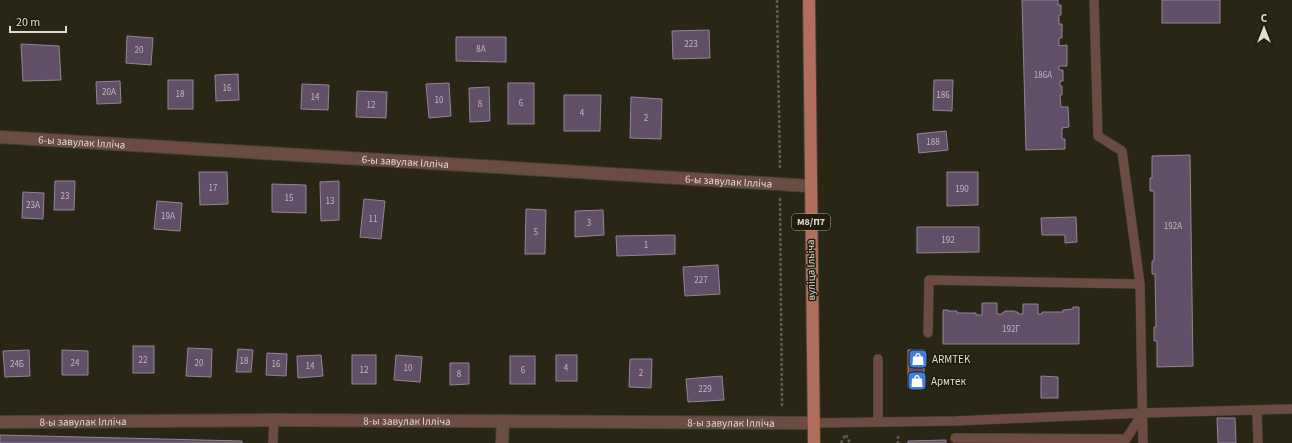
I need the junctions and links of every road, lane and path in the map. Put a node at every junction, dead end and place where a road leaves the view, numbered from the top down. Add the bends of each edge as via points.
1 (777, 0) edge
2 (809, 0) edge
3 (1094, 0) edge
4 (0, 137) edge
5 (780, 184) junction
6 (810, 186) junction
7 (1140, 284) junction
8 (928, 333) dead end
9 (878, 358) dead end
10 (1292, 409) edge
11 (1257, 410) junction
12 (1143, 413) junction
13 (274, 420) junction
14 (503, 421) junction
15 (878, 421) junction
16 (955, 421) junction
17 (0, 422) edge
18 (782, 422) junction
19 (814, 423) junction
20 (956, 441) edge
21 (273, 443) edge
22 (502, 443) edge
23 (814, 443) edge
24 (842, 443) edge
25 (850, 443) edge
26 (1143, 443) edge
27 (1258, 443) edge

1 - 5 path
2 - 6 main road, вуліца Ільіча / М8/П7
3 - 7 lane via 1098,136 1122,151
4 - 5 street, 6-ы завулак Ілліча
5 - 6 street, 6-ы завулак Ілліча
5 - 18 path
6 - 19 main road, вуліца Ільіча / М8/П7
7 - 8 lane via 929,280
7 - 12 lane
9 - 15 lane
10 - 11 lane
11 - 12 lane
11 - 27 lane
12 - 16 lane
12 - 20 lane via 1126,438
12 - 26 lane
13 - 14 street, 8-ы завулак Ілліча
13 - 17 street, 8-ы завулак Ілліча
13 - 21 lane
14 - 18 street, 8-ы завулак Ілліча
14 - 22 street
15 - 16 lane
15 - 19 lane
16 - 20 lane
18 - 19 street, 8-ы завулак Ілліча
19 - 23 main road, вуліца Ільіча / М8/П7
24 - 25 path via 846,435

